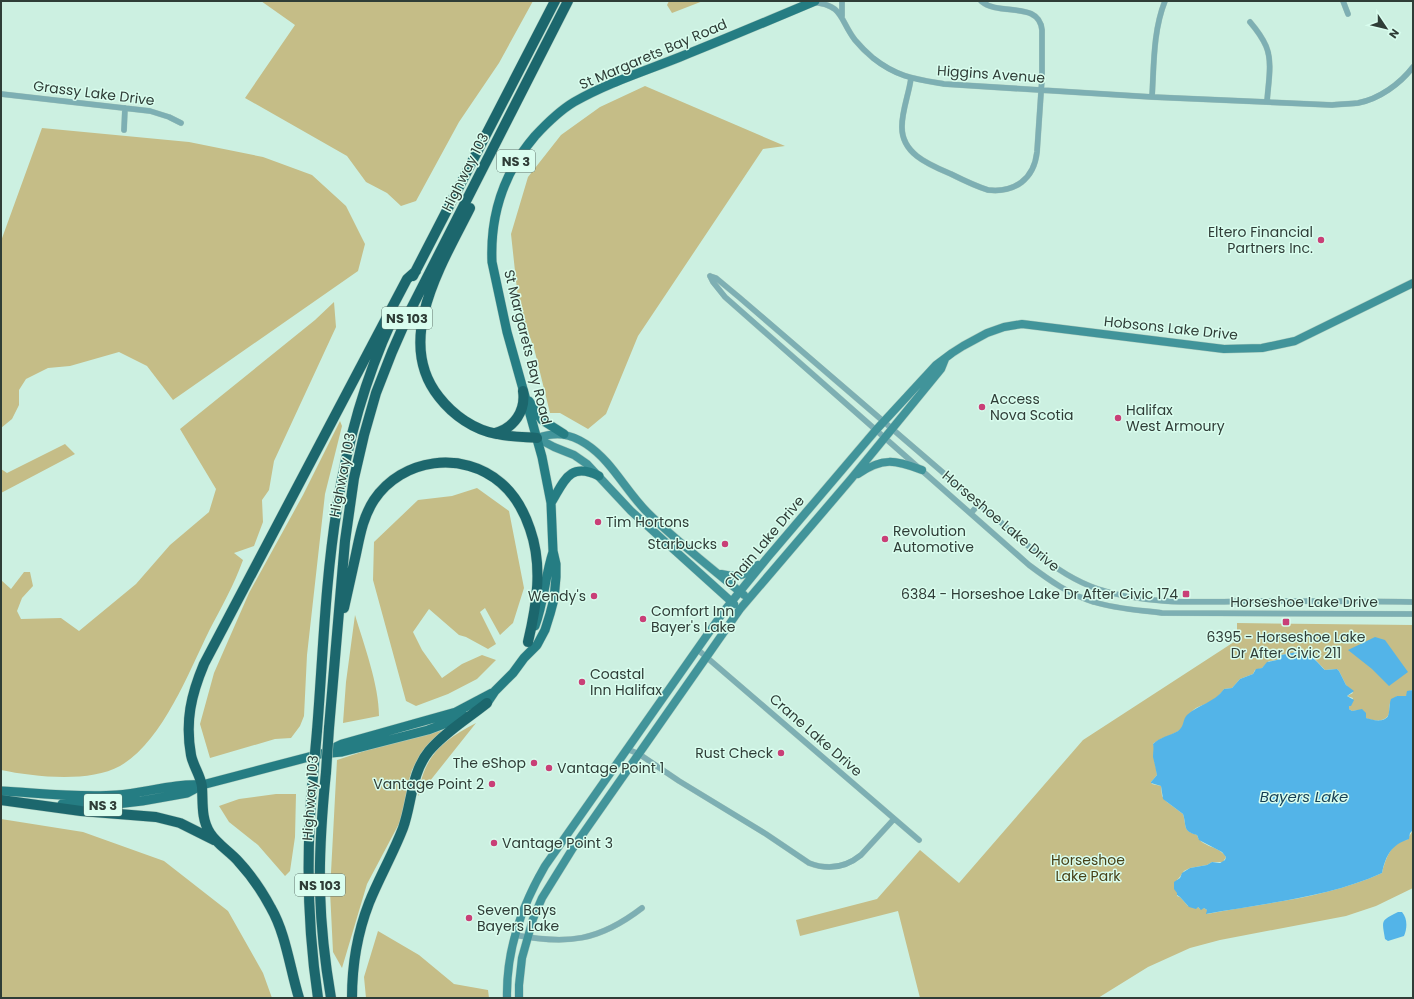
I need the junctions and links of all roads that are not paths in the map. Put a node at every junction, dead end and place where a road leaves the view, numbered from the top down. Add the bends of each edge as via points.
1 (555, 1) edge
2 (568, 1) edge
3 (842, 1) edge
4 (981, 1) edge
5 (1165, 1) edge
6 (1343, 1) edge
7 (813, 2) edge
8 (1348, 14) dead end
9 (842, 16) junction
10 (1250, 22) dead end
11 (535, 67) junction
12 (1413, 67) edge
13 (911, 78) junction
14 (1040, 90) junction
15 (1, 94) edge
16 (1152, 97) junction
17 (1267, 102) junction
18 (125, 108) junction
19 (181, 123) dead end
20 (124, 130) dead end
21 (416, 271) junction
22 (1413, 283) edge
23 (760, 315) junction
24 (754, 322) junction
25 (808, 357) junction
26 (946, 358) junction
27 (802, 364) junction
28 (523, 391) junction
29 (884, 422) junction
30 (892, 429) junction
31 (876, 430) junction
32 (492, 433) junction
33 (564, 434) junction
34 (536, 438) junction
35 (885, 438) junction
36 (922, 470) junction
37 (599, 476) junction
38 (851, 478) junction
39 (551, 503) junction
40 (979, 504) junction
41 (971, 513) junction
42 (801, 518) junction
43 (811, 526) junction
44 (553, 551) junction
45 (768, 557) junction
46 (718, 574) junction
47 (740, 592) junction
48 (748, 599) junction
49 (731, 602) junction
50 (1413, 602) edge
51 (740, 610) junction
52 (1413, 614) edge
53 (528, 642) junction
54 (698, 649) junction
55 (707, 656) junction
56 (524, 658) junction
57 (334, 663) junction
58 (495, 691) junction
59 (487, 703) junction
60 (627, 749) junction
61 (320, 754) junction
62 (639, 754) junction
63 (202, 785) junction
64 (1, 787) edge
65 (1, 791) edge
66 (28, 792) junction
67 (1, 800) edge
68 (894, 819) junction
69 (919, 840) dead end
70 (224, 847) junction
71 (642, 908) dead end
72 (515, 935) junction
73 (527, 937) junction
74 (299, 998) edge
75 (318, 998) edge
76 (331, 998) edge
77 (352, 998) edge
78 (507, 998) edge
79 (520, 998) edge

1 - 21 highway, Highway 103 / NS 103
2 - 11 highway, Highway 103 / NS 103
3 - 9 street, Higgins Avenue
4 - 14 street via 992,8 1030,12 1040,20
5 - 16 street via 1157,29
6 - 8 street
7 - 9 street, Higgins Avenue via 830,6
7 - 28 main road, St Margarets Bay Road / NS 3 via 593,92 545,124 530,142 511,171 501,193 494,221 492,250 492,262 507,332
9 - 13 street, Higgins Avenue via 856,41 872,57 896,73
10 - 17 street via 1262,38 1268,53
11 - 32 highway via 533,77 442,265 427,304 420,338 423,367 438,396 462,419
11 - 57 highway, Highway 103 / NS 103 via 410,311 376,393 350,499
12 - 17 street via 1396,84 1359,103 1332,105
13 - 14 street, Higgins Avenue via 944,84
13 - 14 street via 902,127 906,142 912,151 931,165 982,188 996,191 1017,185 1033,169 1038,152
14 - 16 street, Higgins Avenue
15 - 18 street, Grassy Lake Drive
16 - 17 street, Higgins Avenue
18 - 19 street, Grassy Lake Drive via 150,111
18 - 20 street
21 - 63 highway via 407,279 344,397 195,685 190,705 189,731 192,756
21 - 75 highway, Highway 103 / NS 103, bridge via 373,367 344,468 337,508 309,833 308,891
22 - 26 street, Hobsons Lake Drive via 1308,336 1279,345 1224,348 1022,324 987,333
23 - 24 street
23 - 24 street, Horseshoe Lake Drive via 716,278 710,276 724,297
23 - 25 street, Horseshoe Lake Drive
24 - 27 street, Horseshoe Lake Drive
25 - 27 street
25 - 29 street, Horseshoe Lake Drive
26 - 29 street, Hobsons Lake Drive via 936,365
26 - 30 street, Hobsons Lake Drive via 941,369
27 - 31 street, Horseshoe Lake Drive
28 - 32 highway via 523,406 517,419 506,429
28 - 33 main road via 542,420
28 - 34 main road, St Margarets Bay Road / NS 3
29 - 30 street, Horseshoe Lake Drive
29 - 31 street, Chain Lake Drive
30 - 35 street, Chain Lake Drive
30 - 40 street, Horseshoe Lake Drive
31 - 35 street, Horseshoe Lake Drive
31 - 42 street, Chain Lake Drive
32 - 34 highway
33 - 34 street
33 - 46 street via 581,442 608,463 648,513
34 - 37 street via 580,458
34 - 39 main road, St Margarets Bay Road / NS 3
35 - 36 street, Horseshoe Lake Drive
35 - 38 street, Chain Lake Drive
36 - 38 street via 898,462 886,462 874,464
36 - 41 street, Horseshoe Lake Drive
37 - 39 main road via 584,470 571,475
37 - 49 street via 630,511
38 - 43 street, Chain Lake Drive
39 - 44 main road, St Margarets Bay Road / NS 3
40 - 41 street
40 - 50 street, Horseshoe Lake Drive via 1052,565 1083,583 1115,594 1181,602
41 - 52 street, Horseshoe Lake Drive via 1046,578 1094,602 1162,613
42 - 43 street
42 - 45 street, Chain Lake Drive
43 - 48 street, Chain Lake Drive
44 - 53 main road, St Margarets Bay Road / NS 3 via 539,614
44 - 56 main road, St Margarets Bay Road / NS 3 via 556,577 550,614 537,644
45 - 46 street via 740,577
45 - 47 street, Chain Lake Drive
46 - 47 street
47 - 48 street
47 - 49 street, Chain Lake Drive
48 - 51 street, Chain Lake Drive
49 - 51 street
49 - 54 street, Chain Lake Drive
51 - 55 street, Chain Lake Drive
53 - 56 main road, St Margarets Bay Road / NS 3
53 - 57 highway via 537,599 538,572 536,551 521,507 508,489 486,472 460,464 438,463 416,467 400,475 385,486 369,508 360,532
54 - 55 street, Crane Lake Drive
54 - 60 street, Chain Lake Drive
55 - 62 street, Chain Lake Drive
55 - 68 street, Crane Lake Drive
56 - 58 main road, St Margarets Bay Road / NS 3
57 - 76 highway, Highway 103 / NS 103, bridge via 320,892
58 - 59 main road, St Margarets Bay Road / NS 3
58 - 61 main road, St Margarets Bay Road / NS 3 via 456,712 342,744
59 - 61 main road, St Margarets Bay Road / NS 3 via 461,718 428,730 342,752
59 - 77 highway via 442,738 422,762 403,827 362,921 354,958
60 - 62 street
60 - 72 street, Chain Lake Drive via 545,866 526,902
61 - 63 main road, St Margarets Bay Road / NS 3
62 - 68 street via 815,865 835,867 855,860
62 - 73 street, Chain Lake Drive via 554,876 542,898
63 - 66 main road, St Margarets Bay Road / NS 3 via 187,784 146,792 104,796
63 - 67 main road, St Margarets Bay Road / NS 3 via 187,793 114,804 64,805
63 - 70 highway via 201,801 206,825 213,837
64 - 66 main road
65 - 66 main road, St Margarets Bay Road / NS 3
67 - 70 highway via 80,811 156,817 191,828
68 - 69 street, Crane Lake Drive
70 - 74 highway via 258,885 273,910
71 - 73 street via 615,927 591,936 572,940
72 - 73 street
72 - 78 street, Chain Lake Drive via 509,965
73 - 79 street, Chain Lake Drive via 522,958

